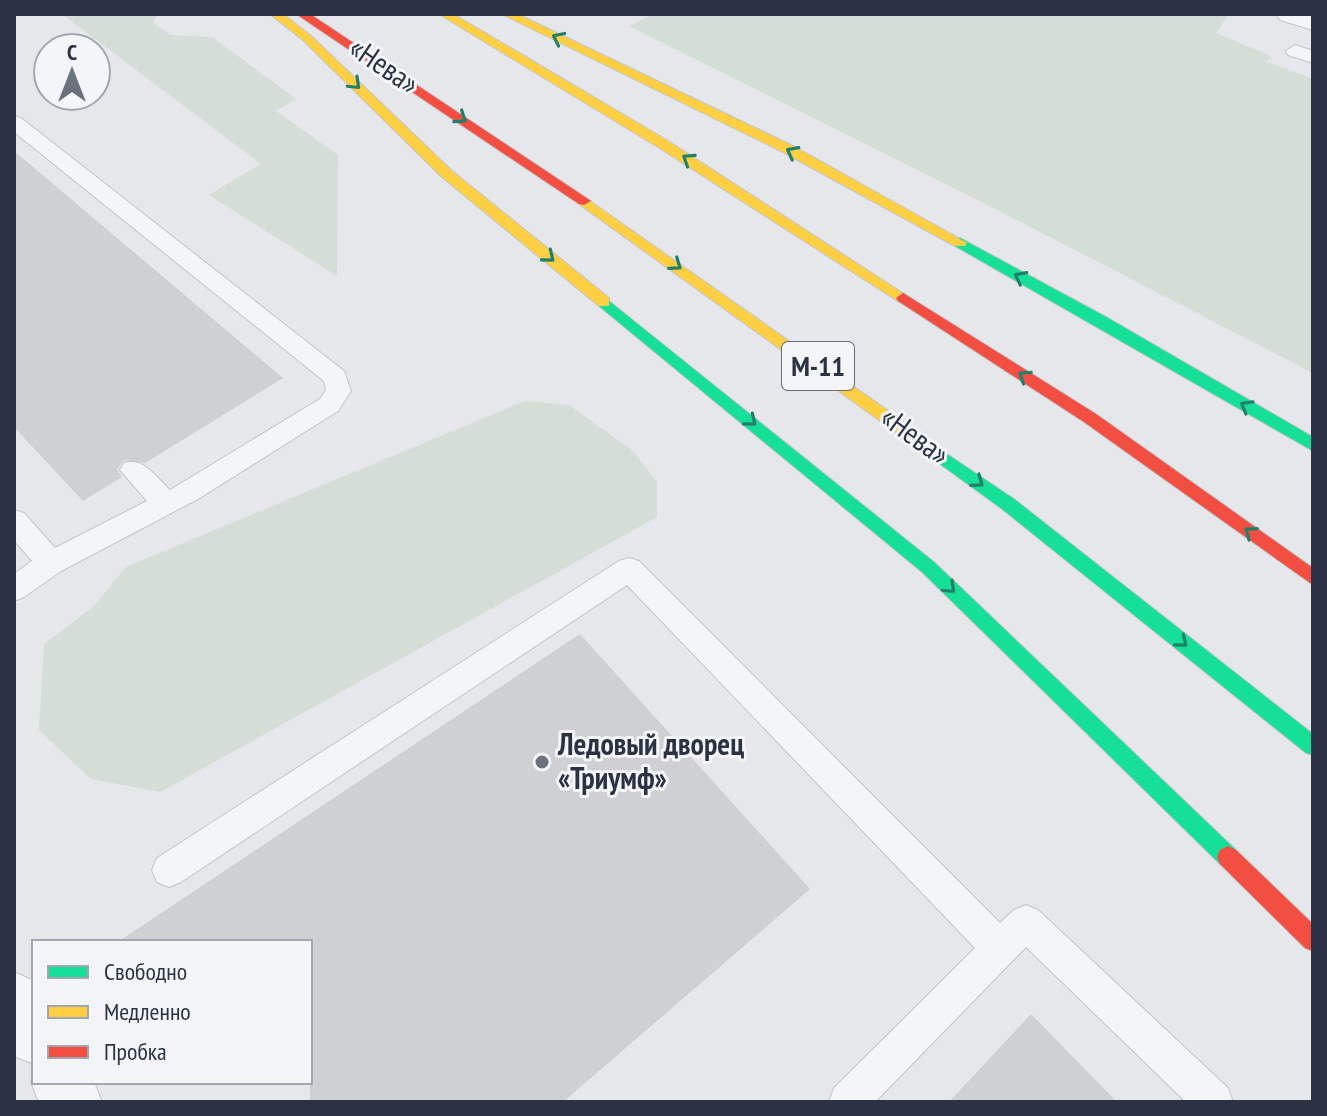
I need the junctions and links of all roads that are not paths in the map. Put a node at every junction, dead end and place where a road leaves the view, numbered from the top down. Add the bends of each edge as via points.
1 (276, 14) edge
2 (302, 14) edge
3 (445, 14) edge
4 (508, 14) edge
5 (1290, 14) edge
6 (1313, 22) edge
7 (14, 122) edge
8 (1313, 445) edge
9 (133, 470) dead end
10 (166, 503) junction
11 (14, 521) edge
12 (51, 563) junction
13 (1313, 578) edge
14 (14, 589) edge
15 (1313, 746) edge
16 (169, 870) dead end
17 (1313, 940) edge
18 (1000, 948) junction
19 (14, 1001) edge
20 (32, 1032) edge
21 (62, 1084) edge
22 (72, 1102) edge
23 (848, 1102) edge
24 (1214, 1102) edge

1 -> 17 main road via 447,174 928,567
2 -> 15 main road, «Нева» / М-11 via 569,190 984,486
13 -> 3 main road via 1090,418 663,144
8 -> 4 main road via 1103,322 788,149
5 - 6 street
7 - 10 lane via 335,377 339,391 329,405
9 - 10 lane
10 - 12 lane
11 - 12 lane
12 - 14 lane
16 - 18 lane via 629,569
18 - 23 lane
18 - 24 lane via 1026,922
19 - 20 street
21 - 22 street

